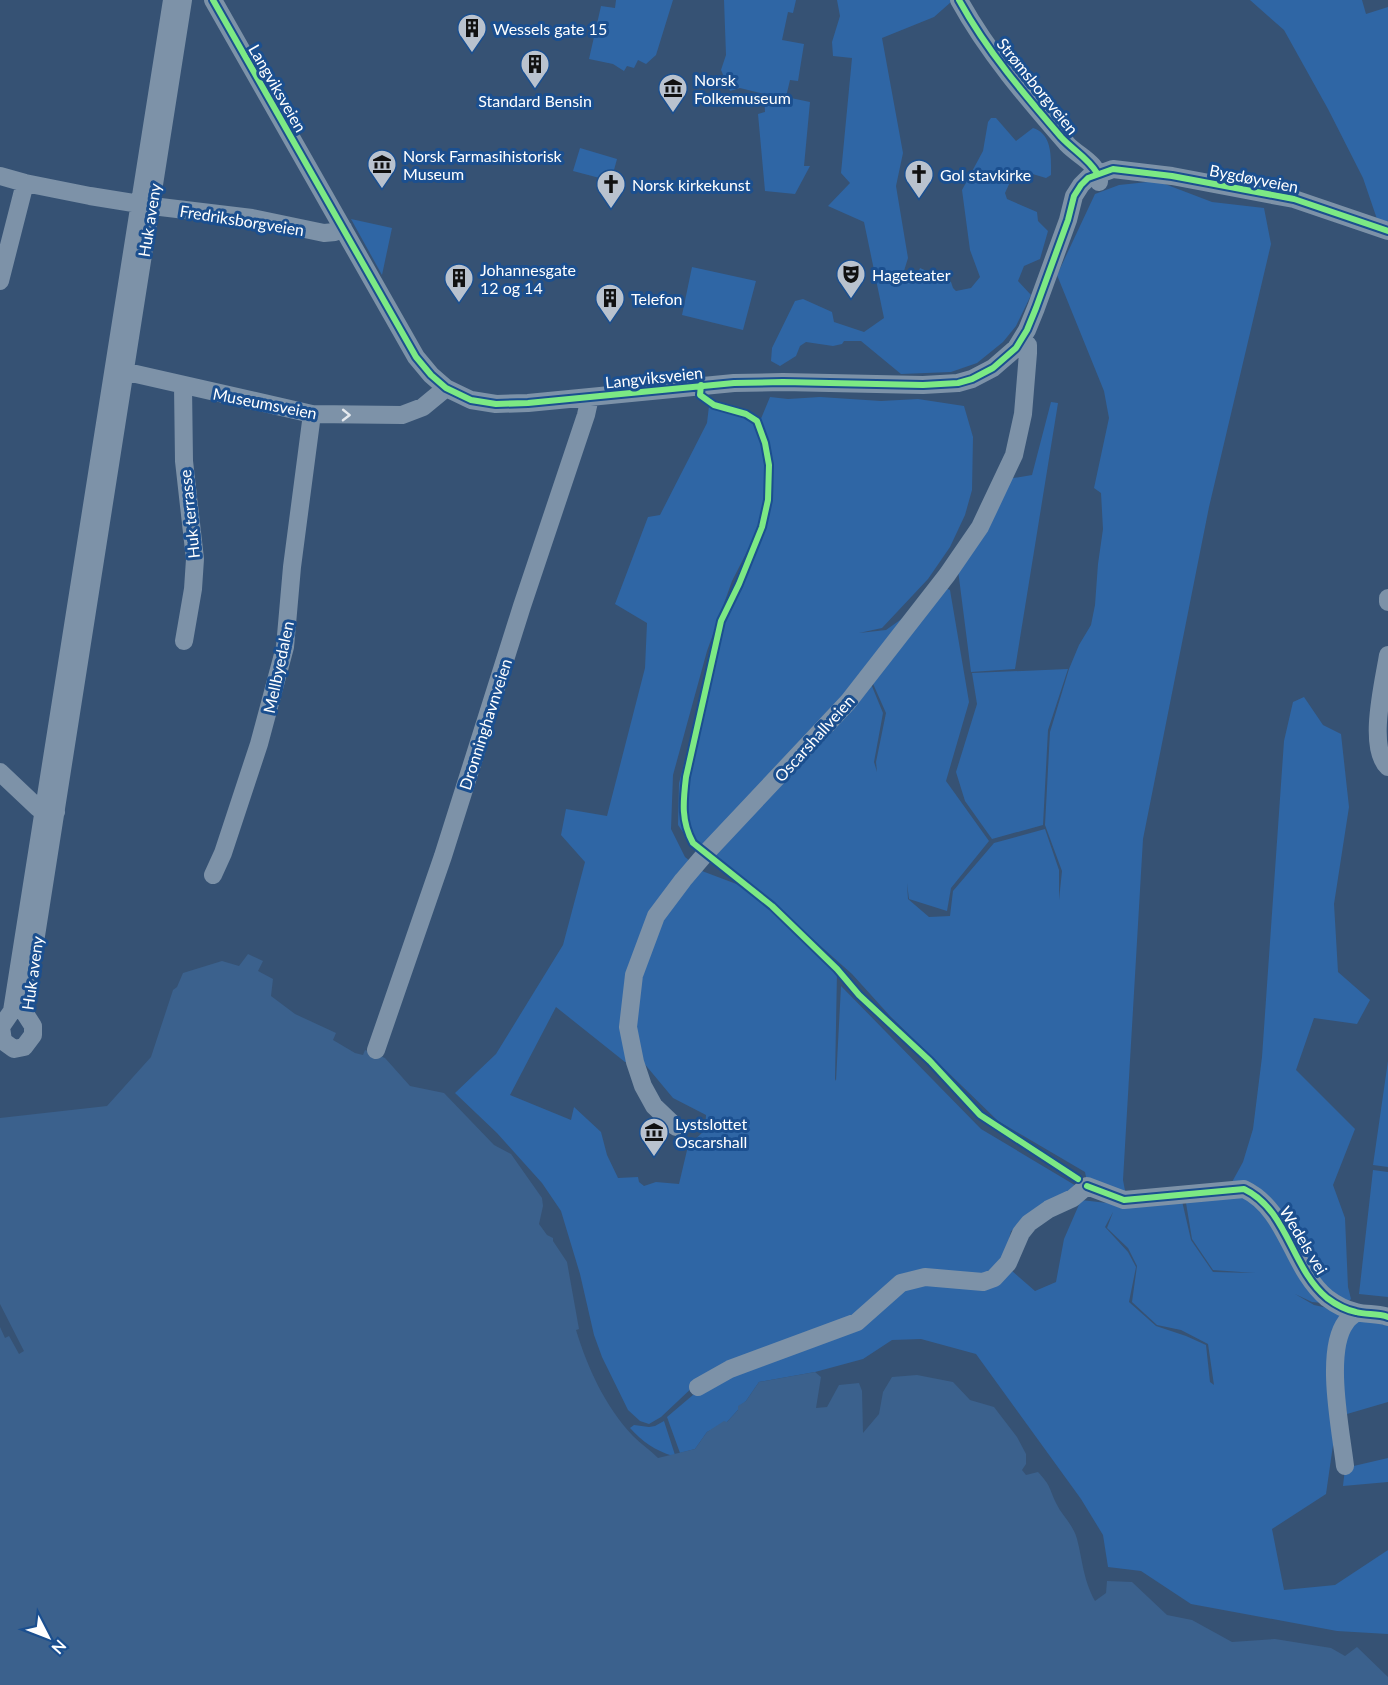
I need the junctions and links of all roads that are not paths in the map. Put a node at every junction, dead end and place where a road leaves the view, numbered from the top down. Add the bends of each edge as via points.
1 (172, 0) edge
2 (183, 0) edge
3 (213, 0) edge
4 (959, 0) edge
5 (1146, 173) joint
6 (0, 176) edge
7 (1095, 178) junction
8 (25, 183) junction
9 (146, 205) junction
10 (343, 228) junction
11 (1388, 231) edge
12 (0, 281) edge
13 (1022, 339) junction
14 (119, 370) junction
15 (183, 386) junction
16 (447, 388) junction
17 (590, 396) junction
18 (312, 414) junction
19 (184, 641) dead end
20 (1388, 656) edge
21 (1388, 767) edge
22 (0, 772) edge
23 (50, 811) junction
24 (213, 875) dead end
25 (36, 903) junction
26 (376, 1050) dead end
27 (676, 1127) dead end
28 (1356, 1312) junction
29 (1388, 1317) edge
30 (698, 1387) dead end
31 (1345, 1466) dead end

1 - 9 street, Huk aveny
2 - 9 street, Huk aveny
3 - 10 street, Langviksveien
4 - 7 street, Strømsborgveien via 1006,72 1071,148 1076,163
5 - 7 street, Langviksveien
5 - 11 street, Bygdøyveien via 1294,199
6 - 8 street, Fredriksborgveien
7 - 13 street, Langviksveien via 1068,220
8 - 9 street, Fredriksborgveien
8 - 12 street
9 - 10 street, Fredriksborgveien via 252,218 324,233
9 - 14 street, Huk aveny
10 - 16 street, Langviksveien via 416,357
13 - 17 street, Langviksveien via 993,368 958,383 755,382
13 - 27 street, Oscarshallveien via 1028,345 1028,353 1023,414 1014,455 980,527 848,702 706,853 656,916 634,975 628,1027 643,1086 654,1106
14 - 15 street, Museumsveien
14 - 23 street, Huk aveny
15 - 18 street, Museumsveien
15 - 19 street, Huk terrasse via 184,461 195,559
16 - 17 street, Langviksveien via 471,400 496,404
18 -> 16 street, Museumsveien via 402,415 423,407
17 - 26 street, Dronninghavnveien via 443,856
18 - 24 street, Mellbyedalen via 285,647 259,744
20 - 21 street via 1377,742
22 - 23 street via 35,806
23 - 25 street, Huk aveny
25 - 25 street, Huk aveny via 12,1011 1,1027 3,1041 14,1048 24,1047 33,1035 33,1026 24,1012
28 - 29 street, Wedels vei
28 - 30 street, Wedels vei via 1328,1298 1312,1282 1273,1212 1257,1195 1232,1189 1124,1200 1087,1186 1029,1223 1008,1263 994,1278 983,1282 925,1277 901,1283 857,1322 730,1369
28 - 31 street via 1339,1338 1335,1371

